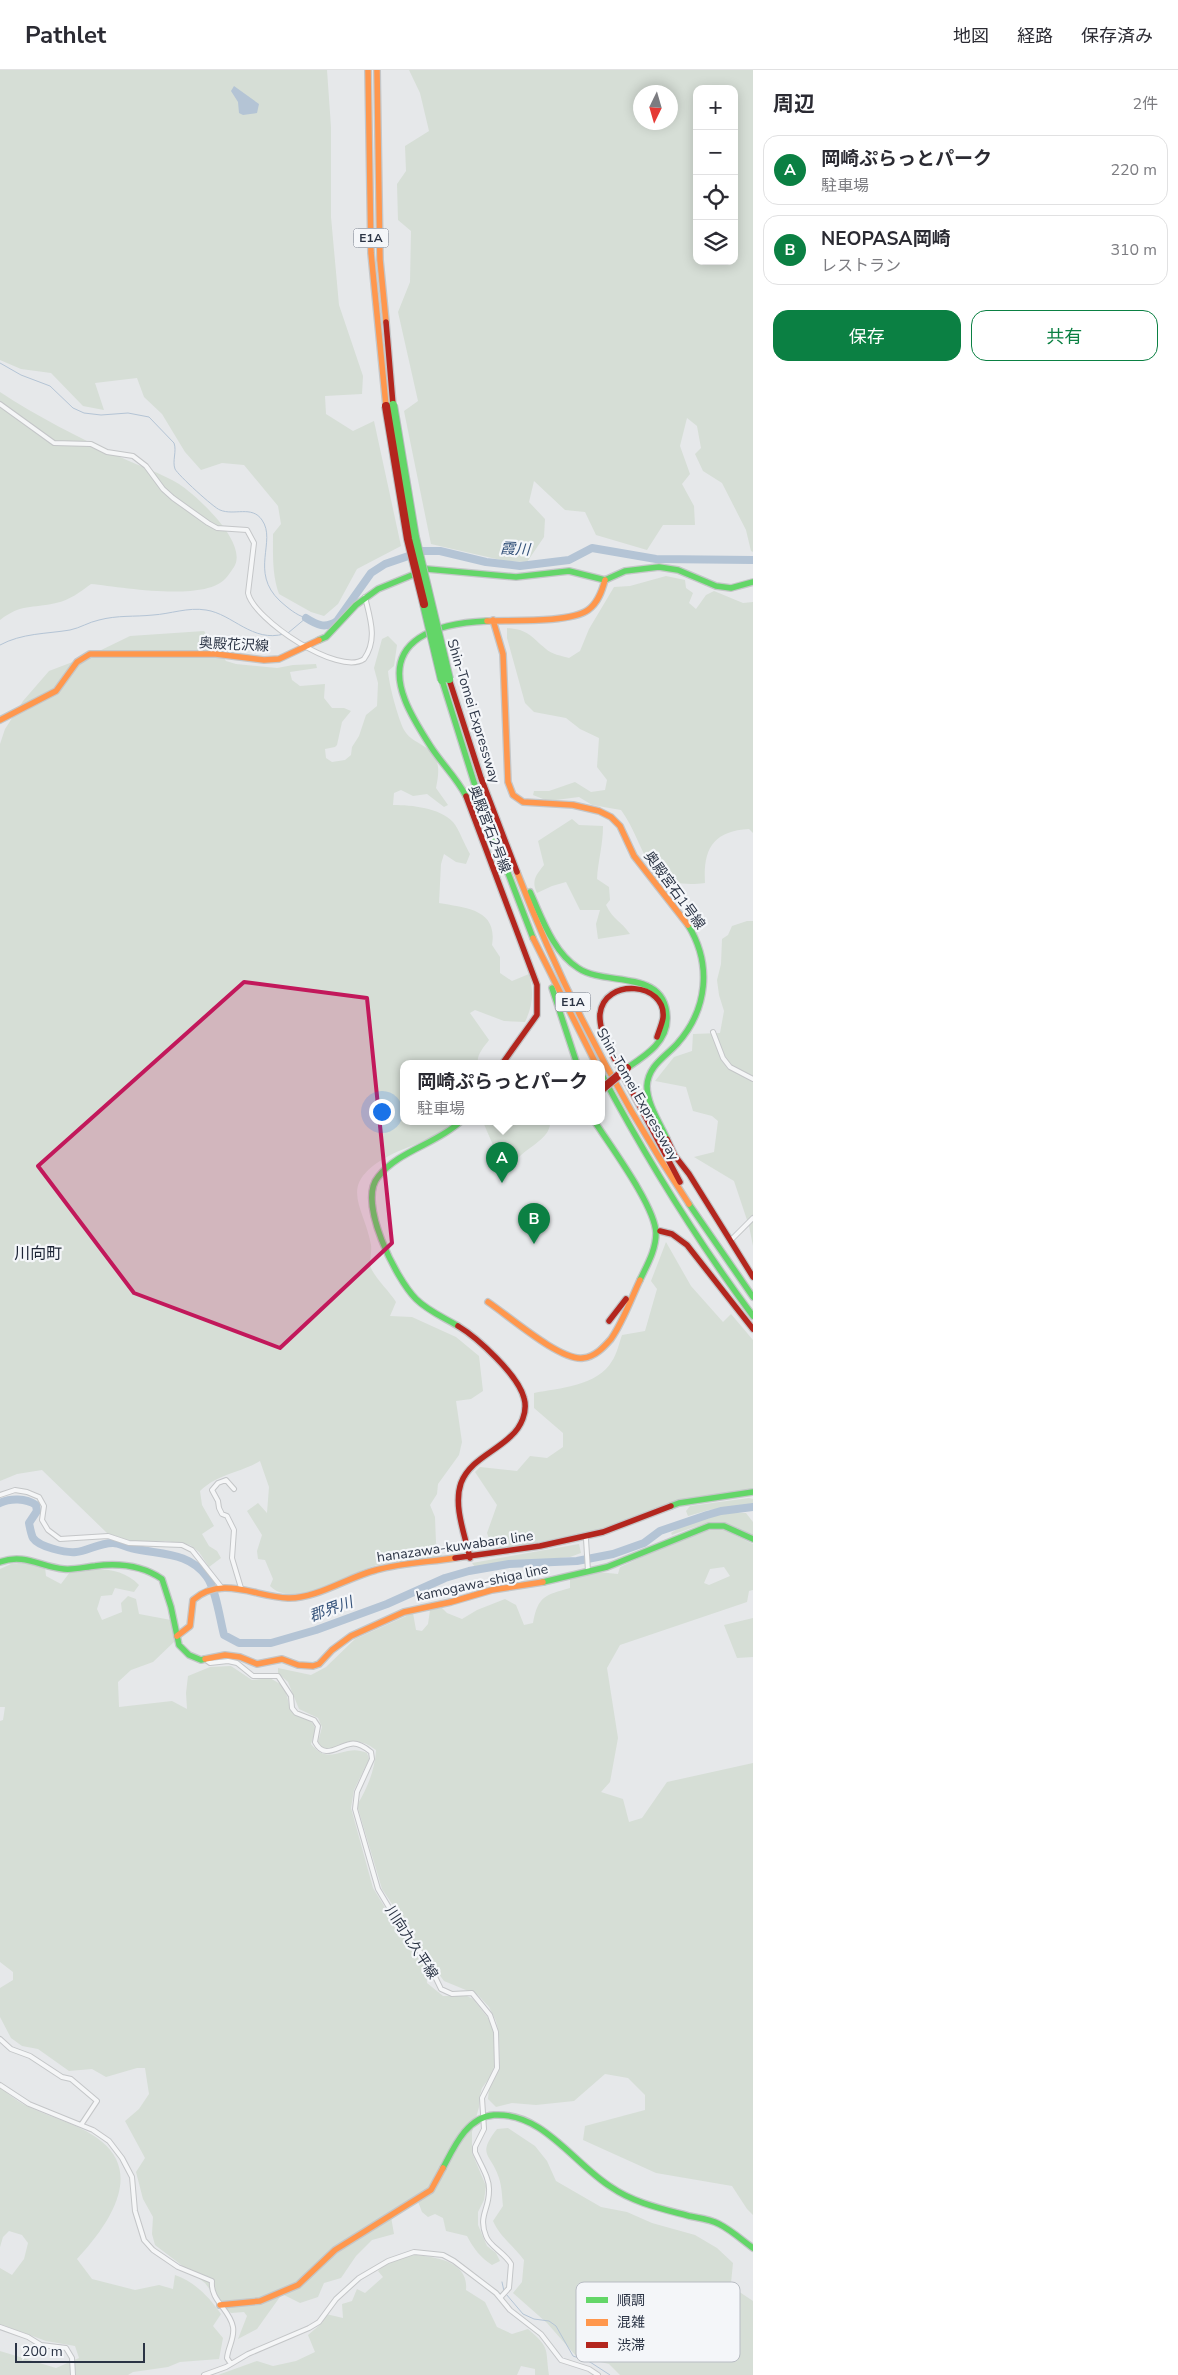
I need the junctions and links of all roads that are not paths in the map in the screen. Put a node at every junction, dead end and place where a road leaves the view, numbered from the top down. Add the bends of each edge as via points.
1 (368, 70) edge
2 (377, 70) edge
3 (0, 404) edge
4 (390, 406) junction
5 (605, 580) junction
6 (753, 582) edge
7 (365, 597) junction
8 (494, 620) junction
9 (306, 648) junction
10 (446, 679) junction
11 (0, 720) edge
12 (486, 792) junction
13 (532, 935) junction
14 (713, 1032) dead end
15 (505, 1060) edge
16 (576, 1060) edge
17 (594, 1060) edge
18 (604, 1060) edge
19 (605, 1063) edge
20 (625, 1066) junction
21 (605, 1079) edge
22 (753, 1079) edge
23 (605, 1080) edge
24 (605, 1086) edge
25 (457, 1125) edge
26 (592, 1125) edge
27 (597, 1125) edge
28 (691, 1209) junction
29 (753, 1218) edge
30 (660, 1231) dead end
31 (733, 1238) dead end
32 (753, 1277) edge
33 (753, 1297) edge
34 (488, 1302) dead end
35 (753, 1316) edge
36 (609, 1321) dead end
37 (753, 1329) edge
38 (234, 1489) dead end
39 (753, 1492) edge
40 (0, 1495) edge
41 (585, 1538) junction
42 (753, 1539) edge
43 (470, 1558) junction
44 (0, 1562) edge
45 (589, 1567) junction
46 (221, 1588) junction
47 (241, 1588) junction
48 (176, 1636) junction
49 (206, 1660) junction
50 (0, 2039) edge
51 (0, 2084) edge
52 (484, 2117) junction
53 (81, 2125) junction
54 (753, 2248) edge
55 (500, 2298) junction
56 (220, 2305) junction
57 (0, 2327) edge
58 (231, 2364) junction
59 (73, 2375) edge
60 (204, 2375) edge
61 (598, 2375) edge

1 - 4 main road, Shin-Tomei Expressway / E1A via 371,253
2 - 4 main road, Shin-Tomei Expressway / E1A via 380,260
3 - 9 street via 54,444 91,444 107,452 133,456 146,466 168,494 208,523 218,528 247,530 254,543 248,593 250,602
4 - 10 main road, Shin-Tomei Expressway / E1A, bridge via 408,539
5 - 6 main road via 626,571 659,567 678,570 716,586 731,588
5 - 7 main road, 奥殿花沢線 via 569,571 516,577 427,569 398,579
5 - 8 main road, 奥殿宮石2号線 via 595,604 584,614 567,618
7 - 9 main road, 奥殿花沢線 via 326,637
7 - 9 street via 372,630 371,644 364,659 353,663 338,661
8 - 15 main road, 奥殿宮石2号線 via 432,628 410,645 402,660 400,678 405,700 432,748 456,777 468,799 537,985 536,1015
8 - 32 main road, 奥殿宮石1号線 via 503,654 511,793 526,803 565,804 596,810 614,818 621,826 632,853 662,889 699,946 705,979 699,1008 681,1039 650,1070 646,1088 675,1156
9 - 11 main road, 奥殿花沢線 via 279,659 264,660 216,654 90,654 77,662 56,692
10 - 12 main road, Shin-Tomei Expressway / E1A
10 - 13 main road, Shin-Tomei Expressway / E1A via 478,795
12 - 18 main road, Shin-Tomei Expressway / E1A via 541,932
12 - 20 main road via 542,917 570,961 587,973 651,987 667,1008 668,1021 662,1038 655,1047
13 - 16 main road
13 - 17 main road, Shin-Tomei Expressway / E1A
14 - 22 street via 730,1067
19 - 28 main road, Shin-Tomei Expressway / E1A
20 - 21 main road
20 - 24 main road, bridge
20 - 28 main road via 656,1039 662,1025 662,1012 657,1000 637,987 622,988 606,999 600,1010 600,1029 684,1189
23 - 35 main road, Shin-Tomei Expressway via 673,1198
25 - 43 main road via 441,1139 382,1172 374,1183 371,1202 389,1257 405,1287 423,1305 468,1332 516,1382 524,1396 525,1411 518,1429 478,1461 462,1481 459,1504
26 - 36 main road via 644,1208 651,1232 644,1262 623,1305
27 - 34 main road via 648,1206 656,1232 652,1256 612,1337 602,1350 592,1356 569,1357
28 - 33 main road, Shin-Tomei Expressway / E1A
29 - 31 street
30 - 37 main road via 672,1234 687,1245
38 - 47 street via 226,1480 212,1490 218,1508 234,1530 232,1558
39 - 41 main road, hanazawa-kuwabara line via 678,1503
40 - 46 street via 15,1490 39,1497 44,1506 42,1520 48,1530 60,1539 108,1536 129,1543 182,1545 192,1550
41 - 43 main road, hanazawa-kuwabara line
41 - 45 street
42 - 45 main road, kamogawa-shiga line via 724,1526 709,1526 616,1564
43 - 47 main road, hanazawa-kuwabara line via 376,1570 293,1598
44 - 48 main road via 26,1558 60,1569 104,1564 147,1571 162,1579
45 - 49 main road, kamogawa-shiga line via 546,1582 492,1590 404,1612 341,1642 317,1665 298,1665 282,1659 257,1664 225,1655
46 - 47 main road, hanazawa-kuwabara line
46 - 48 main road, hanazawa-kuwabara line via 201,1593 193,1600 190,1628
48 - 49 main road via 179,1645 189,1655
49 - 52 street, 川向九久平線 via 210,1663 237,1663 253,1676 278,1676 291,1696 296,1713 314,1720 318,1726 315,1742 323,1751 332,1752 356,1744 371,1752 372,1759 357,1792 355,1809 378,1889 402,1929 428,1962 441,1989 452,1994 472,1993 495,2026 497,2068 482,2098
50 - 53 street via 11,2050 30,2056 62,2077 71,2079 97,2101
51 - 53 street via 29,2104
52 - 54 main road via 510,2115 524,2118 613,2189 648,2205 718,2223
52 - 55 street, 川向九久平線 via 484,2129 475,2147 488,2180 489,2192 481,2223 488,2241 507,2257 512,2270 509,2288
52 - 56 main road via 465,2131 431,2190 335,2250 298,2285 260,2301
53 - 56 street via 105,2138 127,2167 134,2185 138,2223 147,2244 186,2272 212,2281 212,2290
55 - 58 street via 443,2255 408,2253 388,2260 359,2278 336,2299 319,2322
55 - 61 street via 510,2310 542,2334 561,2360
56 - 58 street via 233,2326 234,2335 227,2358
57 - 59 street via 28,2337 41,2346 66,2348 71,2356
58 - 60 street

